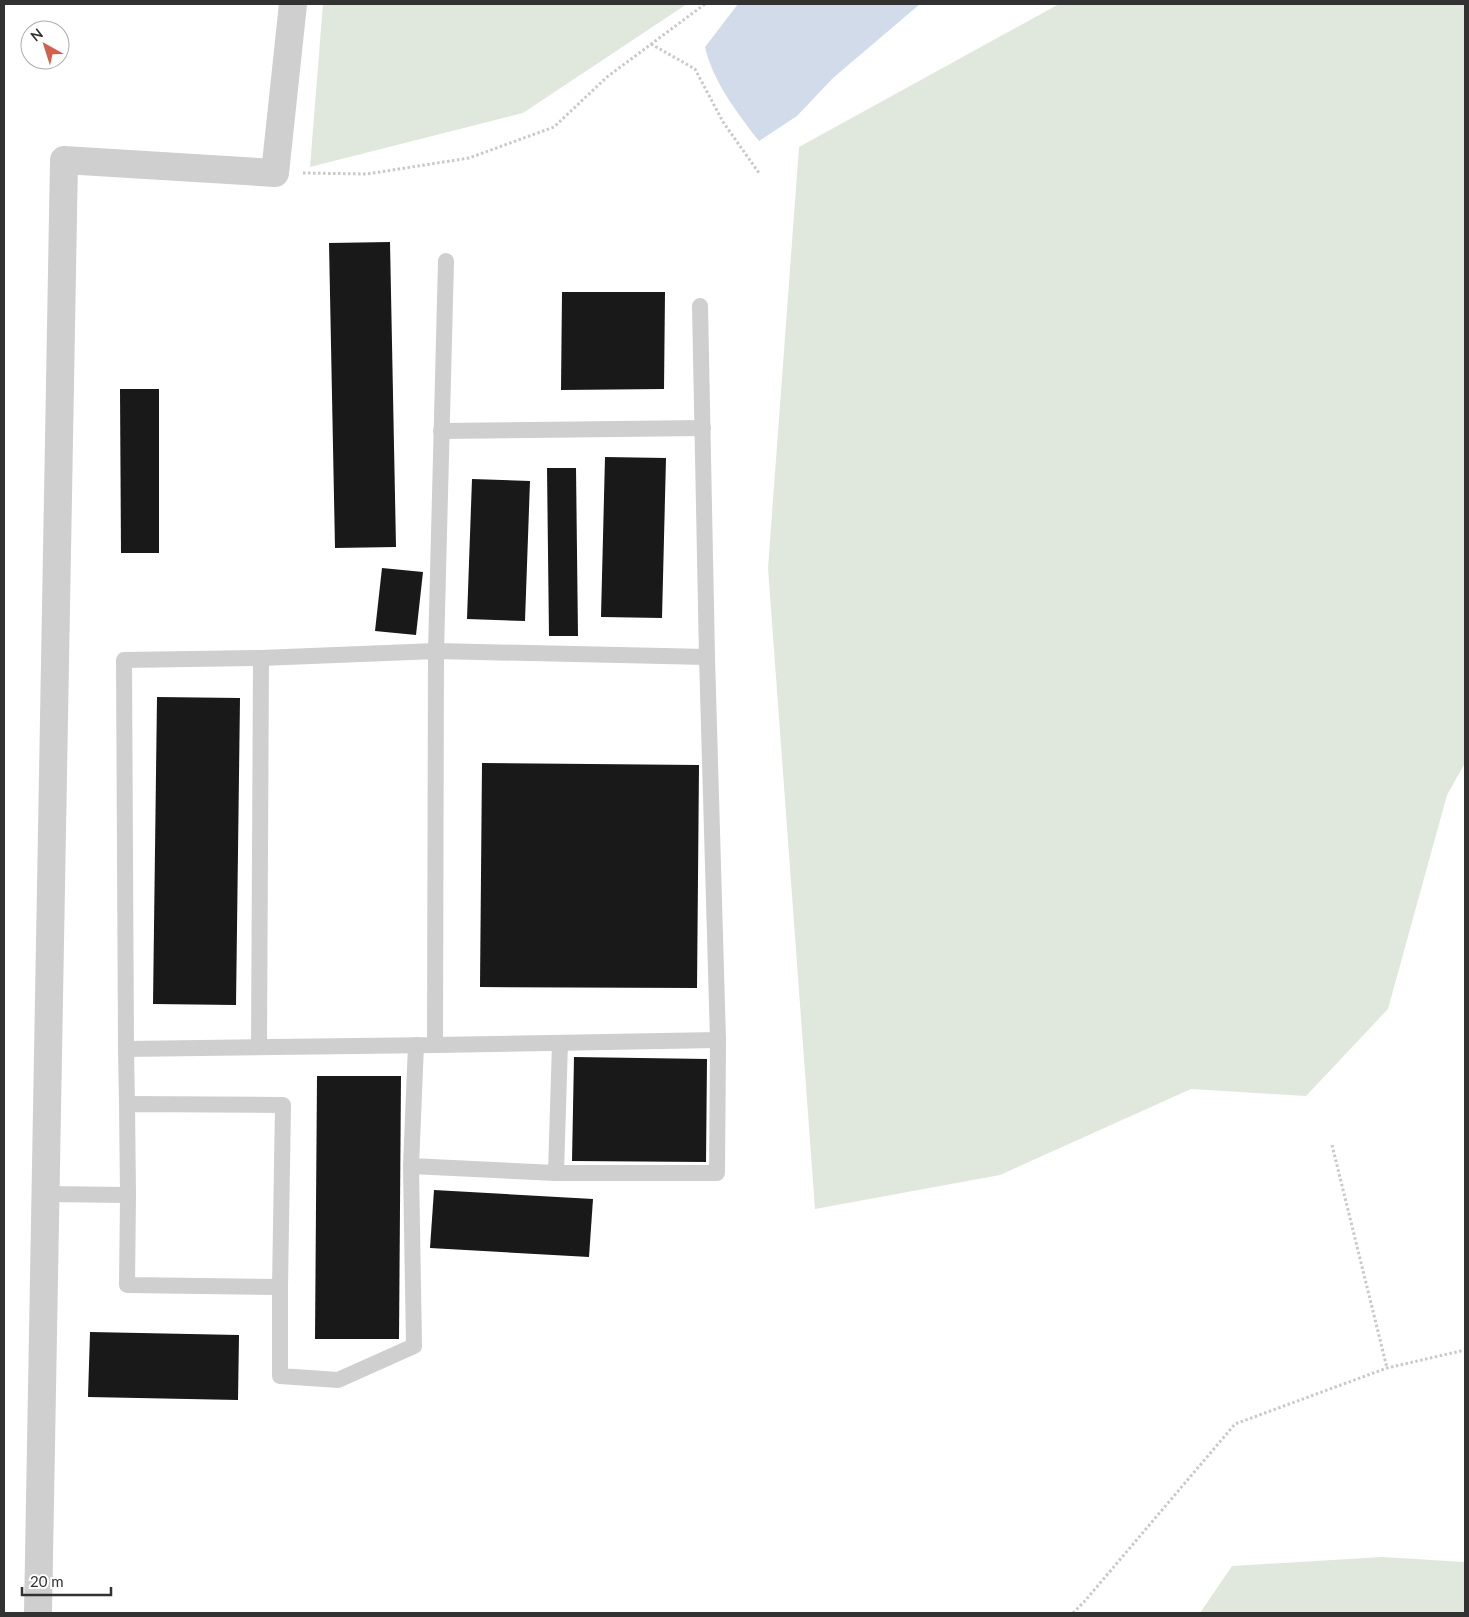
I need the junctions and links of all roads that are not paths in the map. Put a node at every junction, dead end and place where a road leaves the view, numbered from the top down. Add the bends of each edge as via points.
1 (293, 4) edge
2 (446, 261) dead end
3 (700, 306) dead end
4 (703, 428) junction
5 (441, 431) junction
6 (436, 651) junction
7 (707, 657) junction
8 (261, 658) junction
9 (718, 1040) junction
10 (560, 1043) junction
11 (416, 1045) junction
12 (434, 1045) junction
13 (259, 1047) junction
14 (126, 1049) junction
15 (127, 1104) junction
16 (411, 1166) junction
17 (556, 1173) junction
18 (45, 1194) junction
19 (128, 1195) junction
20 (280, 1286) junction
21 (38, 1613) edge

1 - 18 street via 275,173 64,160
2 - 5 lane
3 - 4 lane
4 - 5 lane
4 - 7 lane
5 - 6 lane
6 - 7 lane
6 - 8 lane
6 - 12 lane
7 - 9 lane
8 - 13 lane
8 - 14 lane via 124,660
9 - 10 lane
9 - 17 lane via 717,1173
10 - 12 lane
10 - 17 lane
11 - 12 lane
11 - 13 lane
11 - 16 lane
13 - 14 lane
14 - 15 lane
15 - 19 lane
15 - 20 lane via 283,1106
16 - 17 lane
16 - 20 lane via 414,1346 338,1380 280,1376
18 - 19 lane
18 - 21 street
19 - 20 lane via 127,1285

